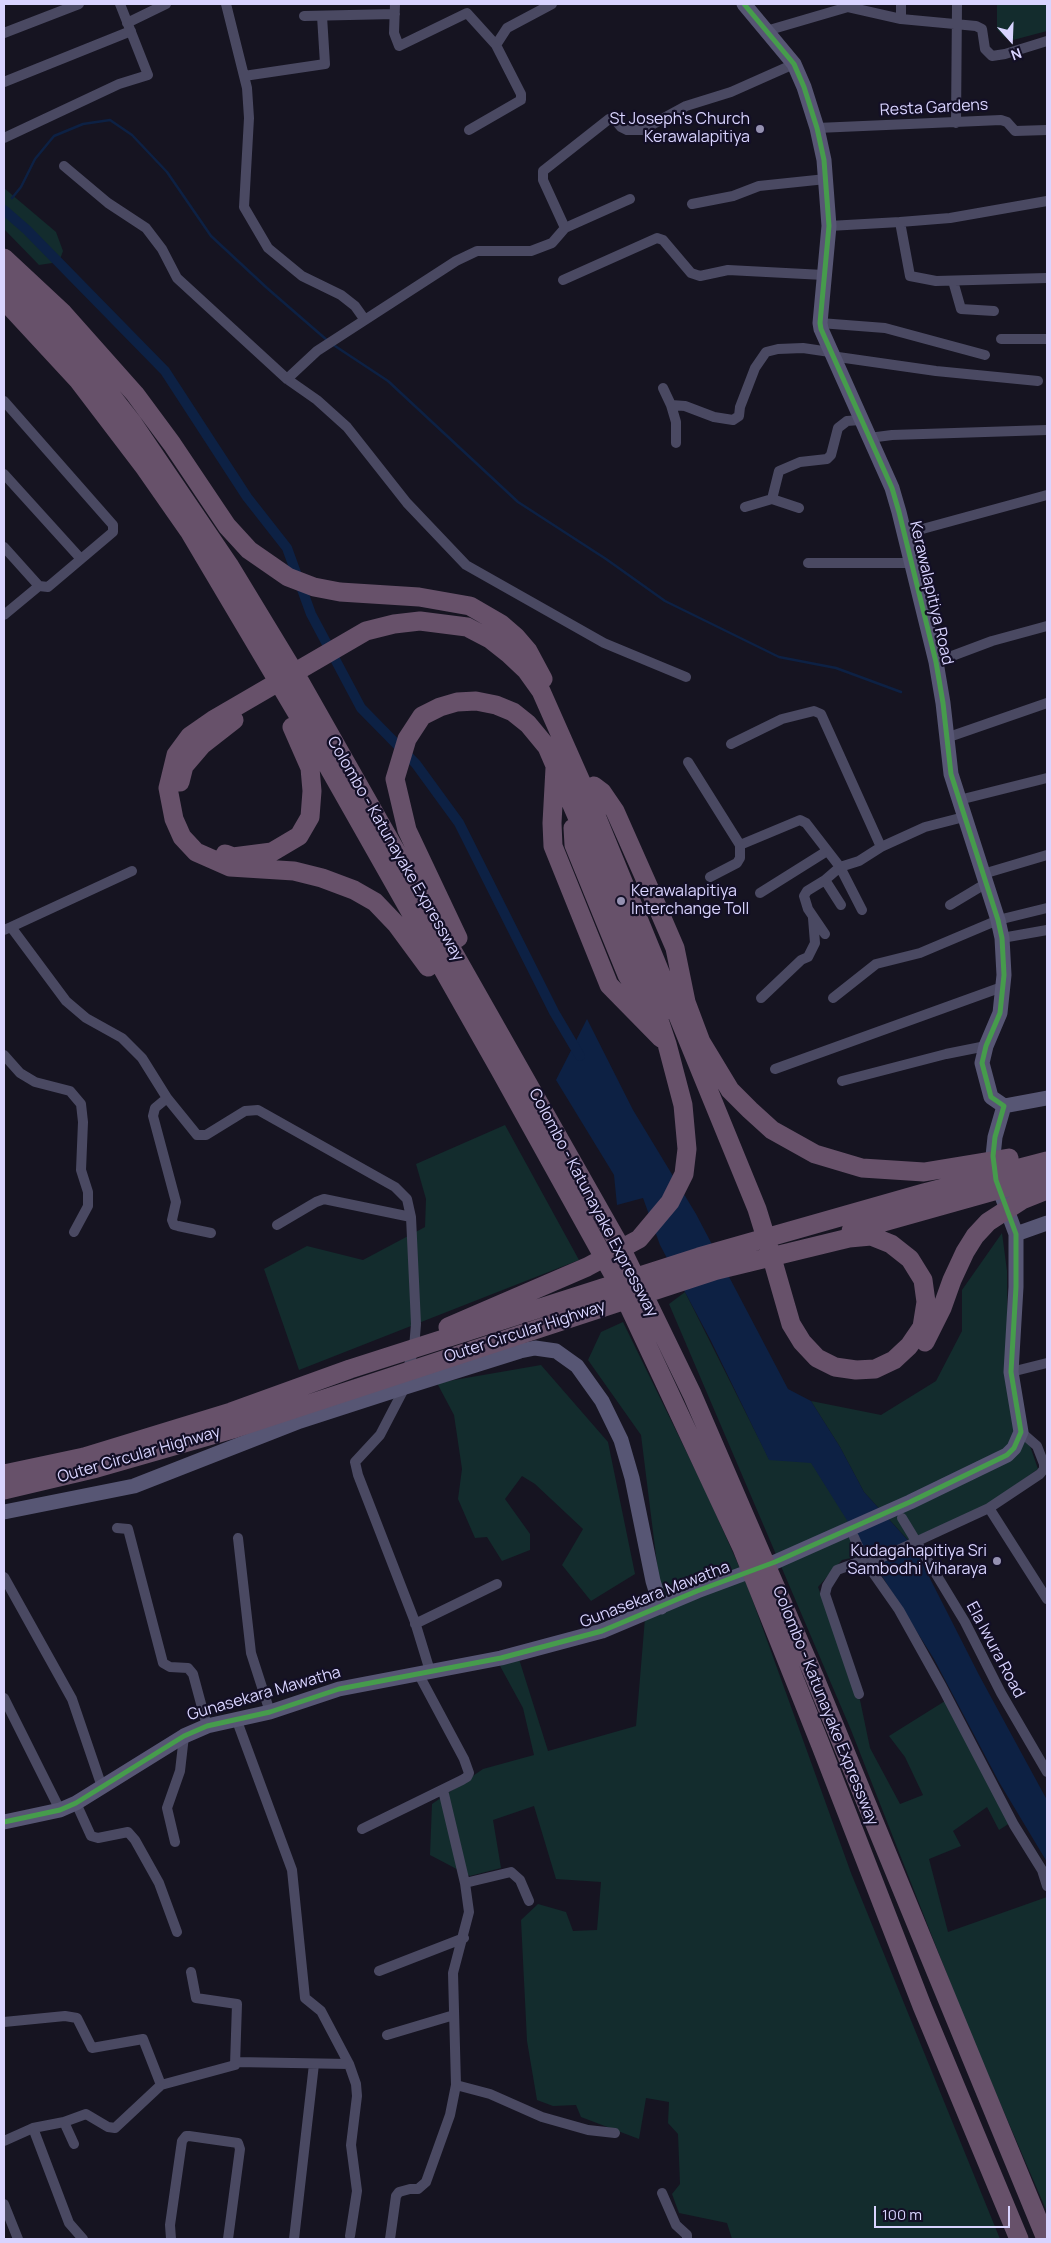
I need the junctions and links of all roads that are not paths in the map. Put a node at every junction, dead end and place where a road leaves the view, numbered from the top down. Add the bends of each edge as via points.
1 (79, 4) edge
2 (120, 4) edge
3 (166, 4) edge
4 (226, 4) edge
5 (552, 4) edge
6 (744, 4) edge
7 (902, 4) edge
8 (957, 4) edge
9 (848, 6) edge
10 (395, 9) edge
11 (304, 16) dead end
12 (322, 16) junction
13 (901, 19) junction
14 (957, 25) junction
15 (129, 27) junction
16 (766, 31) junction
17 (4, 33) edge
18 (1047, 42) edge
19 (496, 45) junction
20 (794, 64) junction
21 (244, 76) junction
22 (4, 82) edge
23 (956, 123) junction
24 (817, 128) junction
25 (470, 130) dead end
26 (1047, 130) edge
27 (4, 138) edge
28 (64, 166) dead end
29 (826, 178) junction
30 (630, 199) dead end
31 (1047, 201) edge
32 (692, 204) dead end
33 (900, 222) junction
34 (829, 226) junction
35 (565, 228) junction
36 (4, 258) edge
37 (824, 275) junction
38 (4, 276) edge
39 (1047, 278) edge
40 (563, 280) dead end
41 (953, 280) junction
42 (4, 300) edge
43 (994, 311) dead end
44 (365, 320) junction
45 (820, 323) junction
46 (1001, 339) dead end
47 (1047, 339) edge
48 (831, 354) junction
49 (985, 355) dead end
50 (287, 379) junction
51 (1038, 381) dead end
52 (663, 388) dead end
53 (671, 405) junction
54 (5, 406) edge
55 (860, 420) junction
56 (1047, 430) edge
57 (869, 438) junction
58 (676, 443) dead end
59 (4, 474) edge
60 (1047, 495) edge
61 (772, 499) junction
62 (746, 507) dead end
63 (799, 508) dead end
64 (189, 531) junction
65 (904, 534) junction
66 (4, 547) edge
67 (81, 558) junction
68 (808, 563) dead end
69 (911, 563) junction
70 (39, 586) junction
71 (4, 615) edge
72 (1047, 626) edge
73 (936, 662) junction
74 (686, 677) dead end
75 (1047, 703) edge
76 (946, 738) junction
77 (196, 740) junction
78 (571, 744) junction
79 (732, 744) dead end
80 (688, 762) dead end
81 (580, 766) junction
82 (1047, 778) edge
83 (567, 796) junction
84 (959, 800) junction
85 (964, 817) junction
86 (740, 845) junction
87 (881, 847) junction
88 (827, 852) junction
89 (1047, 855) edge
90 (840, 867) junction
91 (132, 871) dead end
92 (710, 877) dead end
93 (984, 879) junction
94 (825, 880) junction
95 (760, 893) dead end
96 (841, 905) dead end
97 (950, 906) dead end
98 (1047, 908) edge
99 (862, 910) dead end
100 (813, 917) junction
101 (998, 920) junction
102 (8, 928) edge
103 (1047, 930) edge
104 (825, 934) dead end
105 (1002, 938) junction
106 (1002, 987) junction
107 (761, 998) dead end
108 (834, 998) dead end
109 (644, 1003) junction
110 (681, 1017) junction
111 (668, 1044) junction
112 (986, 1046) junction
113 (4, 1055) edge
114 (775, 1069) dead end
115 (526, 1078) junction
116 (842, 1081) dead end
117 (167, 1098) junction
118 (1047, 1098) edge
119 (1004, 1106) junction
120 (531, 1125) junction
121 (1047, 1153) edge
122 (1047, 1176) edge
123 (1047, 1190) edge
124 (411, 1217) junction
125 (1047, 1223) edge
126 (277, 1225) dead end
127 (74, 1232) dead end
128 (211, 1233) dead end
129 (1016, 1234) junction
130 (705, 1274) junction
131 (1047, 1363) edge
132 (350, 1369) junction
133 (1011, 1372) junction
134 (405, 1387) junction
135 (1021, 1432) junction
136 (1042, 1445) edge
137 (1045, 1471) edge
138 (4, 1474) edge
139 (4, 1490) edge
140 (989, 1508) junction
141 (4, 1512) edge
142 (902, 1518) dead end
143 (117, 1528) dead end
144 (854, 1537) dead end
145 (238, 1538) dead end
146 (912, 1544) junction
147 (868, 1561) junction
148 (4, 1577) edge
149 (497, 1584) dead end
150 (1047, 1599) edge
151 (661, 1606) junction
152 (416, 1624) junction
153 (424, 1672) junction
154 (859, 1694) dead end
155 (4, 1698) edge
156 (270, 1712) junction
157 (237, 1721) junction
158 (207, 1726) junction
159 (184, 1736) junction
160 (1047, 1772) edge
161 (102, 1787) junction
162 (442, 1790) junction
163 (76, 1803) junction
164 (60, 1810) junction
165 (4, 1822) edge
166 (362, 1829) dead end
167 (175, 1842) dead end
168 (465, 1884) junction
169 (1047, 1886) edge
170 (529, 1901) dead end
171 (177, 1932) dead end
172 (464, 1938) junction
173 (379, 1971) dead end
174 (190, 1972) dead end
175 (454, 2015) junction
176 (4, 2022) edge
177 (387, 2036) dead end
178 (236, 2062) junction
179 (314, 2064) junction
180 (349, 2064) junction
181 (161, 2084) junction
182 (456, 2085) junction
183 (64, 2122) junction
184 (33, 2128) junction
185 (615, 2133) dead end
186 (4, 2140) edge
187 (74, 2144) dead end
188 (662, 2192) dead end
189 (4, 2204) edge
190 (350, 2236) dead end
191 (18, 2239) edge
192 (83, 2239) edge
193 (171, 2239) edge
194 (228, 2239) edge
195 (294, 2239) edge
196 (390, 2239) edge
197 (687, 2239) edge
198 (1019, 2239) edge
199 (1046, 2239) edge

1 - 17 street
2 - 15 street
3 - 15 street
4 - 21 street
5 - 19 street via 507,28
6 - 16 street, Kerawalapitiya Road
7 - 13 street
8 - 14 street
9 - 13 street
9 - 16 street
10 - 12 street
10 - 19 street via 394,33 398,46 467,13
11 - 12 street
12 - 21 street via 325,64
13 - 14 street
14 - 18 street via 982,29 985,49 992,56
14 - 23 street
15 - 22 street
15 - 27 street via 148,75 119,84
16 - 20 street, Kerawalapitiya Road
19 - 25 street via 522,98
20 - 24 street, Kerawalapitiya Road
20 - 35 street via 731,92 686,106 642,130 627,130 615,120 609,120 543,171 543,180
21 - 44 street via 248,118 244,207 268,248 302,276 341,295
23 - 24 street, Resta Gardens
23 - 26 street, Resta Gardens via 1002,120 1015,131
24 - 29 street, Kerawalapitiya Road
28 - 50 street via 108,203 146,228 162,248 177,278
29 - 32 street via 759,186 733,196
29 - 34 street, Kerawalapitiya Road
30 - 35 street
31 - 33 street via 950,218
33 - 34 street
33 - 41 street via 910,276 936,281
34 - 37 street, Kerawalapitiya Road
35 - 44 street via 552,243 531,252 477,251 456,261
36 - 78 highway via 63,313 134,394 227,526 249,550 288,577 314,587 340,592 419,597 470,606 501,624 516,637 534,662 554,700
37 - 40 street via 728,270 700,276 691,273 663,240 657,238
37 - 45 street, Kerawalapitiya Road
38 - 115 highway, Colombo - Katunayake Expressway via 85,362 132,422 198,517 300,682
39 - 41 street
41 - 43 street via 961,309
42 - 64 highway, Colombo - Katunayake Expressway via 78,380
44 - 50 street via 317,351
45 - 48 street, Kerawalapitiya Road
45 - 49 street via 886,328
46 - 47 street
48 - 51 street via 936,372
48 - 53 street via 803,348 766,352 755,368 739,416 733,420
48 - 55 street, Kerawalapitiya Road
50 - 74 street via 317,400 347,428 407,503 466,565 604,643
52 - 53 street
53 - 58 street via 676,422
54 - 67 street via 113,525 113,532
55 - 57 street, Kerawalapitiya Road
55 - 61 street via 847,421 838,428 827,459 800,462 779,472
56 - 57 street via 892,434
57 - 65 street, Kerawalapitiya Road via 892,488
59 - 67 street
60 - 65 street
61 - 62 street
61 - 63 street
64 - 77 highway via 310,768 310,817 299,836 272,852 233,857 203,845 189,832 182,817 178,790
64 - 120 highway, Colombo - Katunayake Expressway via 317,747
65 - 69 street, Kerawalapitiya Road
66 - 70 street
67 - 70 street via 48,587
68 - 69 street
69 - 73 street, Kerawalapitiya Road
70 - 71 street
72 - 73 street via 992,641
73 - 76 street, Kerawalapitiya Road
75 - 76 street
76 - 84 street, Kerawalapitiya Road via 949,767
77 - 110 highway via 213,720 366,631 394,624 467,627 490,639 526,670 542,691
77 - 120 highway via 176,755 168,788 174,819 182,837 196,852 230,867 294,871 354,890 375,902 398,925 422,959
78 - 81 highway
78 - 110 highway via 619,805 632,827 680,947
79 - 87 street via 782,719 814,711 820,714
80 - 86 street
81 - 110 highway via 664,964
81 - 110 highway via 618,833 664,946
82 - 84 street
83 - 109 highway via 574,845 627,976
83 - 109 highway via 566,848 572,866 621,979
83 - 110 highway via 641,965
83 - 111 highway via 641,986
83 - 111 highway via 558,830 564,862 614,980
83 - 115 highway via 548,746 528,724 496,704 476,701 448,704 422,716 408,739 395,779 407,830
84 - 85 street, Kerawalapitiya Road
85 - 87 street via 925,827
85 - 93 street, Kerawalapitiya Road
86 - 88 street via 800,820 806,823
86 - 92 street via 737,863
87 - 90 street
88 - 90 street
88 - 95 street
89 - 93 street
90 - 94 street
90 - 99 street
91 - 102 street
93 - 97 street
93 - 101 street, Kerawalapitiya Road
94 - 96 street
94 - 100 street via 804,896
98 - 101 street
100 - 104 street
100 - 107 street via 815,943 808,958 801,960
101 - 105 street, Kerawalapitiya Road
101 - 108 street via 920,953 876,964
102 - 117 street via 66,1000 86,1018 122,1038 142,1058
103 - 105 street
105 - 106 street, Kerawalapitiya Road
106 - 112 street, Kerawalapitiya Road via 1000,1013
106 - 114 street
109 - 111 highway
110 - 121 highway via 701,1042 730,1090 772,1130 822,1156 862,1168 924,1172
110 - 123 highway via 783,1324 793,1345 807,1360 825,1371 850,1379 874,1379 898,1369 918,1352 933,1330 952,1280 976,1236 988,1222 1022,1200
110 - 130 highway via 757,1209 791,1324 802,1342 817,1358 835,1367 875,1369 894,1360 922,1327 926,1302 923,1280 910,1259 890,1244 871,1236 848,1238
111 - 132 highway via 683,1105 687,1149 684,1174 670,1202 639,1239 587,1267
112 - 116 street
112 - 119 street, Kerawalapitiya Road via 982,1063 990,1097
113 - 127 street via 20,1073 36,1082 70,1091 81,1104 81,1170 88,1192 88,1206
115 - 199 highway, Colombo - Katunayake Expressway via 621,1248 707,1429 814,1676
117 - 124 street via 197,1135 206,1135 245,1111 258,1110 395,1187 407,1199
117 - 128 street via 155,1108 153,1116 176,1202 172,1220 174,1225
118 - 119 street
119 - 129 street via 993,1156 996,1180
120 - 198 highway, Colombo - Katunayake Expressway via 618,1283 742,1548 922,2006
121 - 132 highway, Outer Circular Highway via 699,1257
122 - 130 highway, Outer Circular Highway
124 - 126 street via 324,1200
124 - 134 street via 416,1324
125 - 129 street
129 - 133 street
130 - 139 highway, Outer Circular Highway via 236,1428 93,1469
131 - 133 street
132 - 138 highway, Outer Circular Highway via 231,1412 84,1457
133 - 135 street
134 - 141 street via 300,1421 134,1486
134 - 151 street via 535,1348 556,1351 578,1366 602,1401 620,1440 632,1478 652,1581
134 - 152 street via 380,1435 355,1462
135 - 136 street
135 - 151 street, Gunasekara Mawatha via 1007,1455 910,1502 775,1562
136 - 137 street
137 - 140 street
140 - 146 street
140 - 150 street
142 - 146 street, Ela Iwura Road
143 - 158 street via 128,1530 163,1663 170,1667 188,1668 193,1674
144 - 147 street
145 - 156 street via 251,1653
146 - 147 street
146 - 160 street, Ela Iwura Road via 965,1622
147 - 154 street via 836,1570 825,1594
147 - 169 street via 937,1678 1014,1825 1042,1870
148 - 161 street via 72,1699
149 - 152 street
151 - 153 street, Gunasekara Mawatha via 602,1631 501,1658
152 - 153 street
153 - 156 street, Gunasekara Mawatha via 339,1688
153 - 162 street via 469,1774
155 - 164 street
156 - 157 street, Gunasekara Mawatha
157 - 158 street, Gunasekara Mawatha
157 - 180 street via 292,1870 305,1998 321,2011
158 - 159 street, Gunasekara Mawatha
159 - 161 street, Gunasekara Mawatha
159 - 167 street via 180,1771 167,1808
161 - 163 street, Gunasekara Mawatha
162 - 166 street
162 - 168 street
163 - 164 street, Gunasekara Mawatha
163 - 171 street via 91,1836 98,1838 128,1832 135,1840 158,1883
164 - 165 street, Gunasekara Mawatha
168 - 170 street via 511,1872 520,1880
168 - 172 street via 469,1912
172 - 173 street
172 - 175 street via 454,1973
174 - 178 street via 196,1998 237,2004
175 - 177 street
175 - 182 street
176 - 181 street via 65,2016 77,2018 92,2048 143,2039
178 - 179 street
178 - 181 street via 232,2067
179 - 180 street
179 - 195 street
180 - 190 street via 358,2096 352,2145 357,2191
181 - 183 street via 115,2128 86,2114
182 - 185 street via 490,2094 542,2117 588,2130
182 - 196 street via 443,2137 424,2186 399,2192 396,2196
183 - 184 street
183 - 187 street
184 - 186 street
184 - 192 street via 69,2223
188 - 197 street via 676,2225
189 - 191 street
193 - 194 street via 170,2225 182,2141 190,2136 238,2143 240,2149

